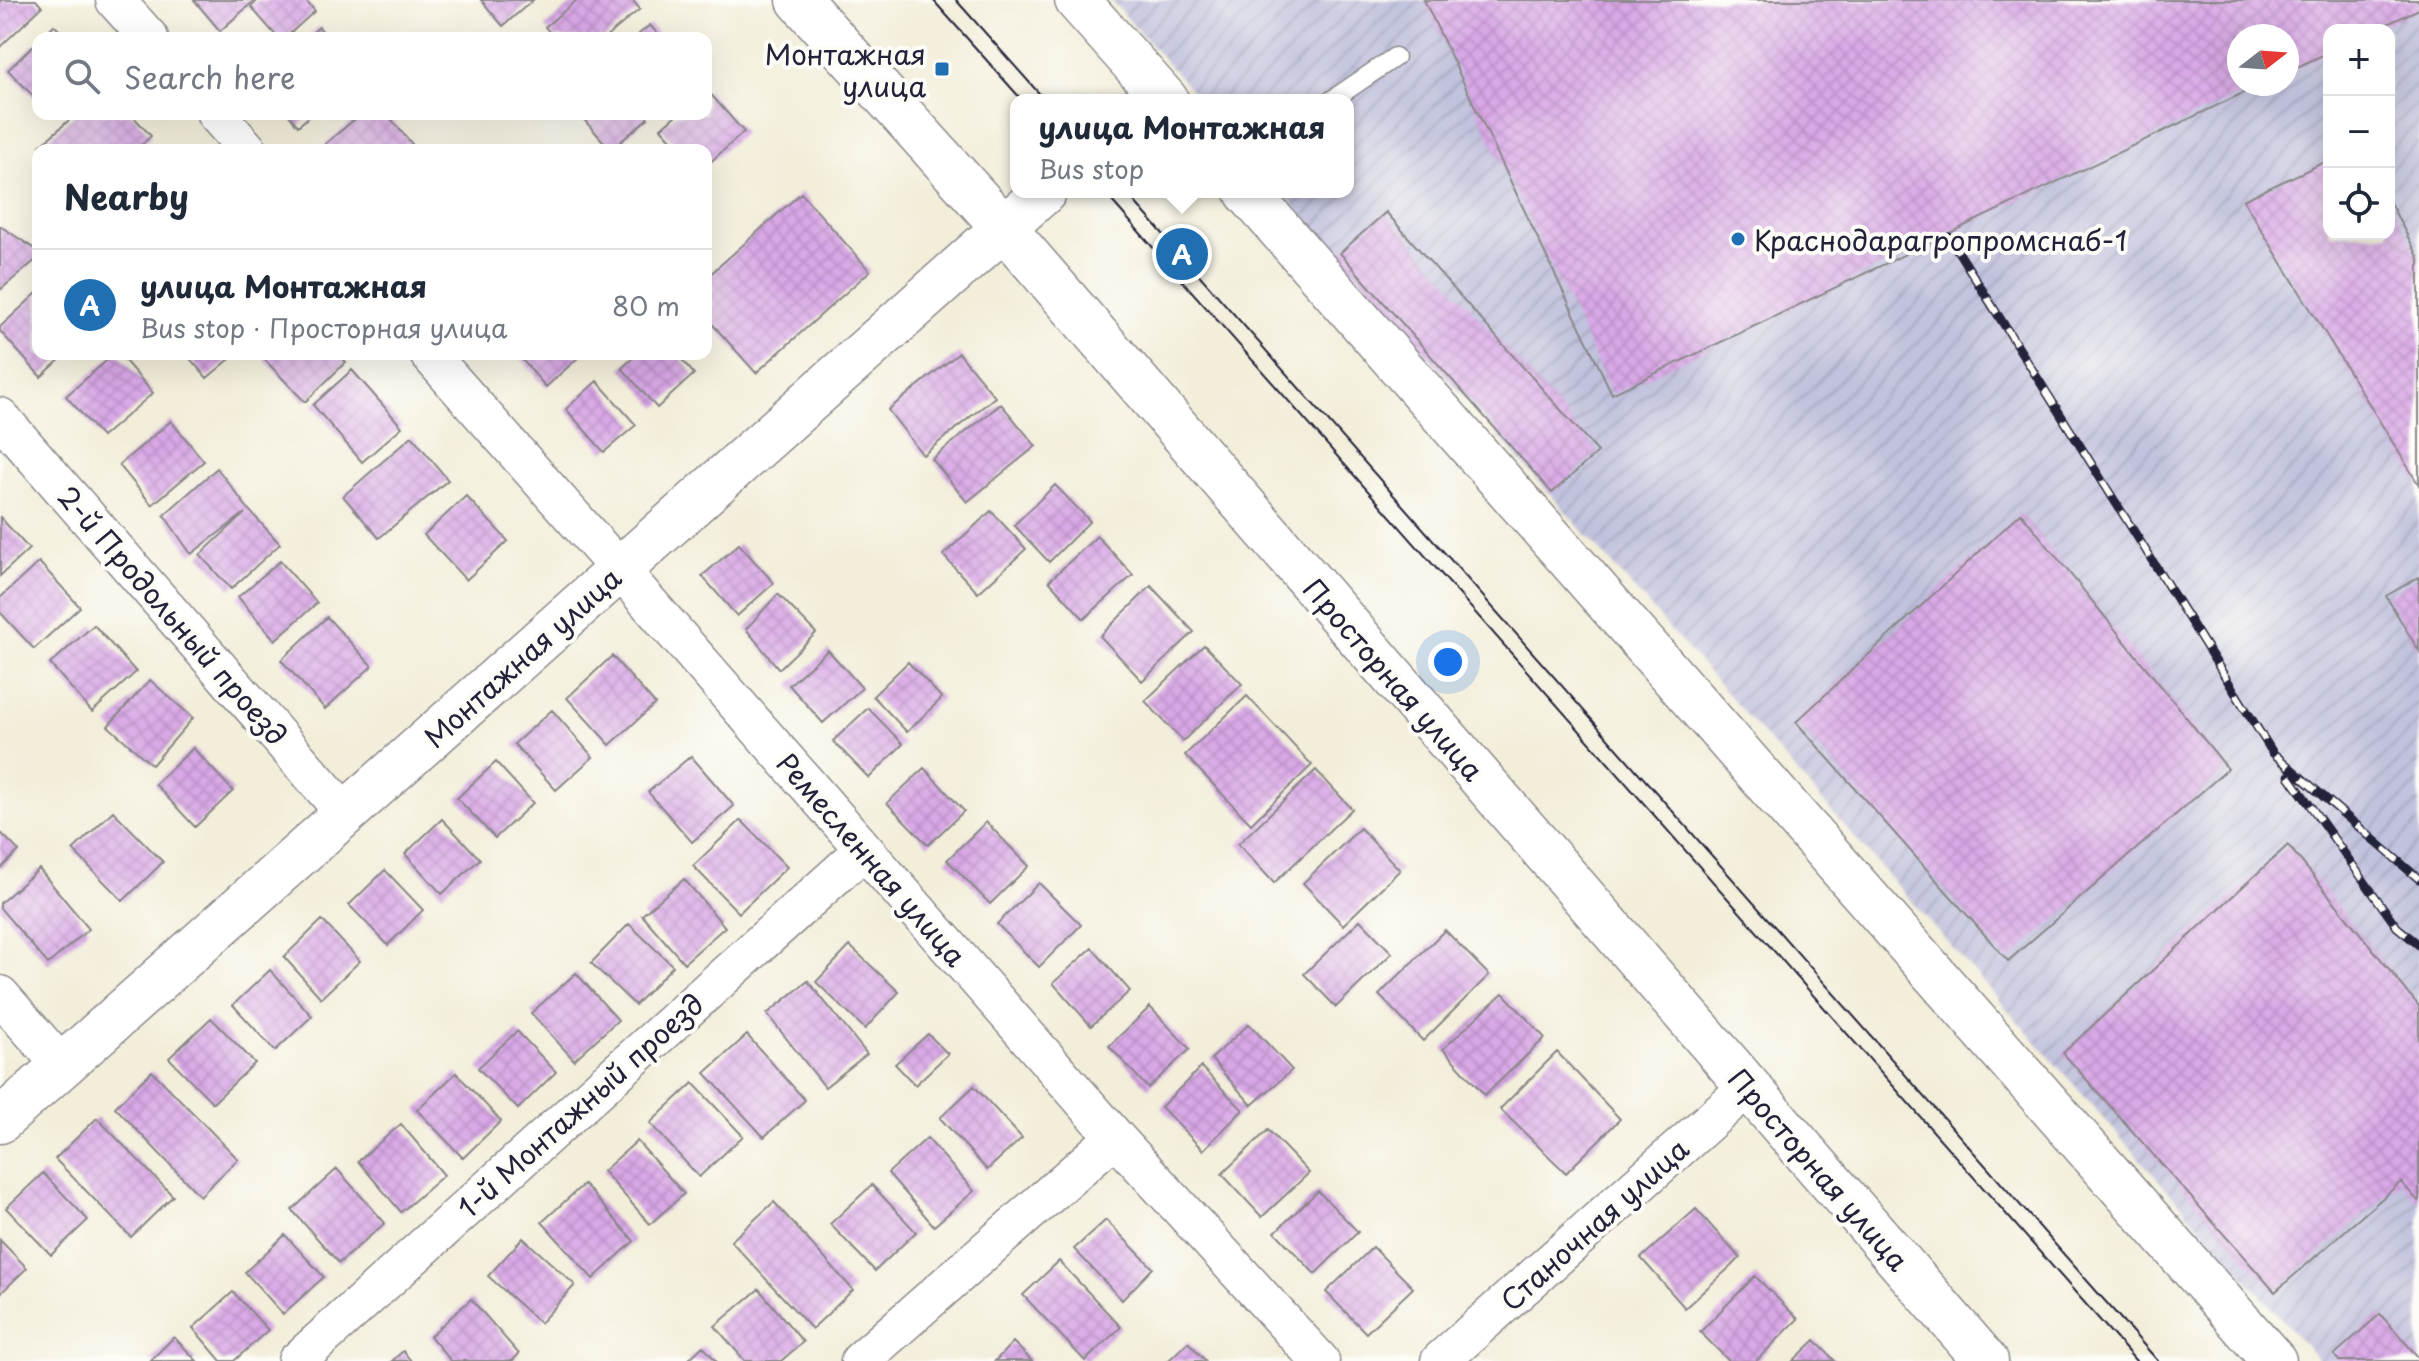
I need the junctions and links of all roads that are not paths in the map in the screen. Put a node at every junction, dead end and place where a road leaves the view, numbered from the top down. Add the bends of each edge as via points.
1 (115, 0) edge
2 (799, 0) edge
3 (1077, 0) edge
4 (144, 32) edge
5 (1395, 57) dead end
6 (1155, 94) edge
7 (1341, 94) edge
8 (221, 120) edge
9 (243, 144) edge
10 (1037, 198) edge
11 (1252, 198) edge
12 (1004, 228) junction
13 (434, 360) edge
14 (0, 417) edge
15 (620, 570) junction
16 (345, 813) junction
17 (864, 850) junction
18 (0, 995) edge
19 (62, 1066) junction
20 (1748, 1087) junction
21 (0, 1121) edge
22 (1115, 1137) junction
23 (297, 1361) edge
24 (860, 1361) edge
25 (1320, 1361) edge
26 (1440, 1361) edge
27 (1986, 1361) edge
28 (2274, 1361) edge

1 - 4 street
2 - 12 street, Просторная улица
3 - 6 street
5 - 7 lane
8 - 9 street
10 - 12 street, Монтажная улица
11 - 28 street
12 - 15 street, Монтажная улица
12 - 20 street, Просторная улица
13 - 15 street, Ремесленная улица
14 - 16 street, 2-й Продольный проезд
15 - 16 street, Монтажная улица
15 - 17 street, Ремесленная улица
16 - 19 street, Монтажная улица
17 - 22 street, Ремесленная улица
17 - 23 street, 1-й Монтажный проезд
18 - 19 street
19 - 21 street, Монтажная улица
20 - 26 street, Станочная улица
20 - 27 street, Просторная улица
22 - 24 street
22 - 25 street, Ремесленная улица

